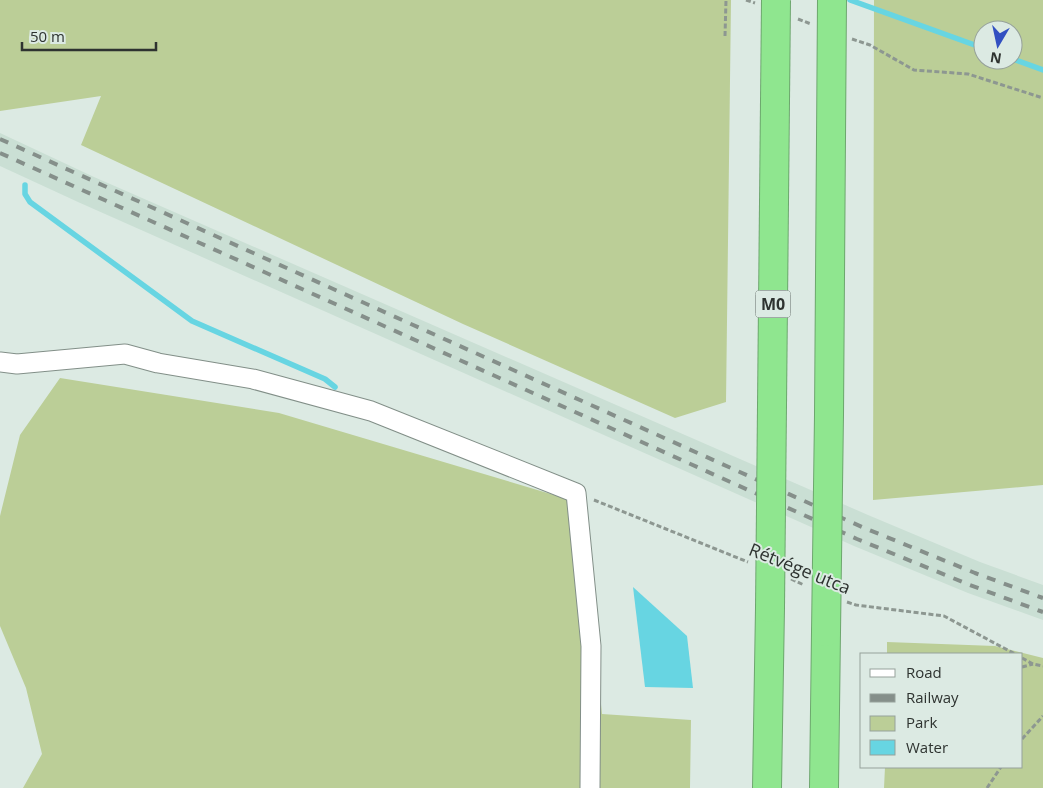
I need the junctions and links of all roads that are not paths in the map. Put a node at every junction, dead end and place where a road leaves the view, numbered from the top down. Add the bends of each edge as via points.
1 (832, 0) edge
2 (777, 8) edge
3 (0, 362) edge
4 (590, 788) edge
5 (768, 788) edge
6 (824, 788) edge

1 - 6 highway, bridge
2 - 5 highway, M0, bridge
3 - 4 street via 17,364 125,354 158,363 253,379 370,411 576,493 591,646

